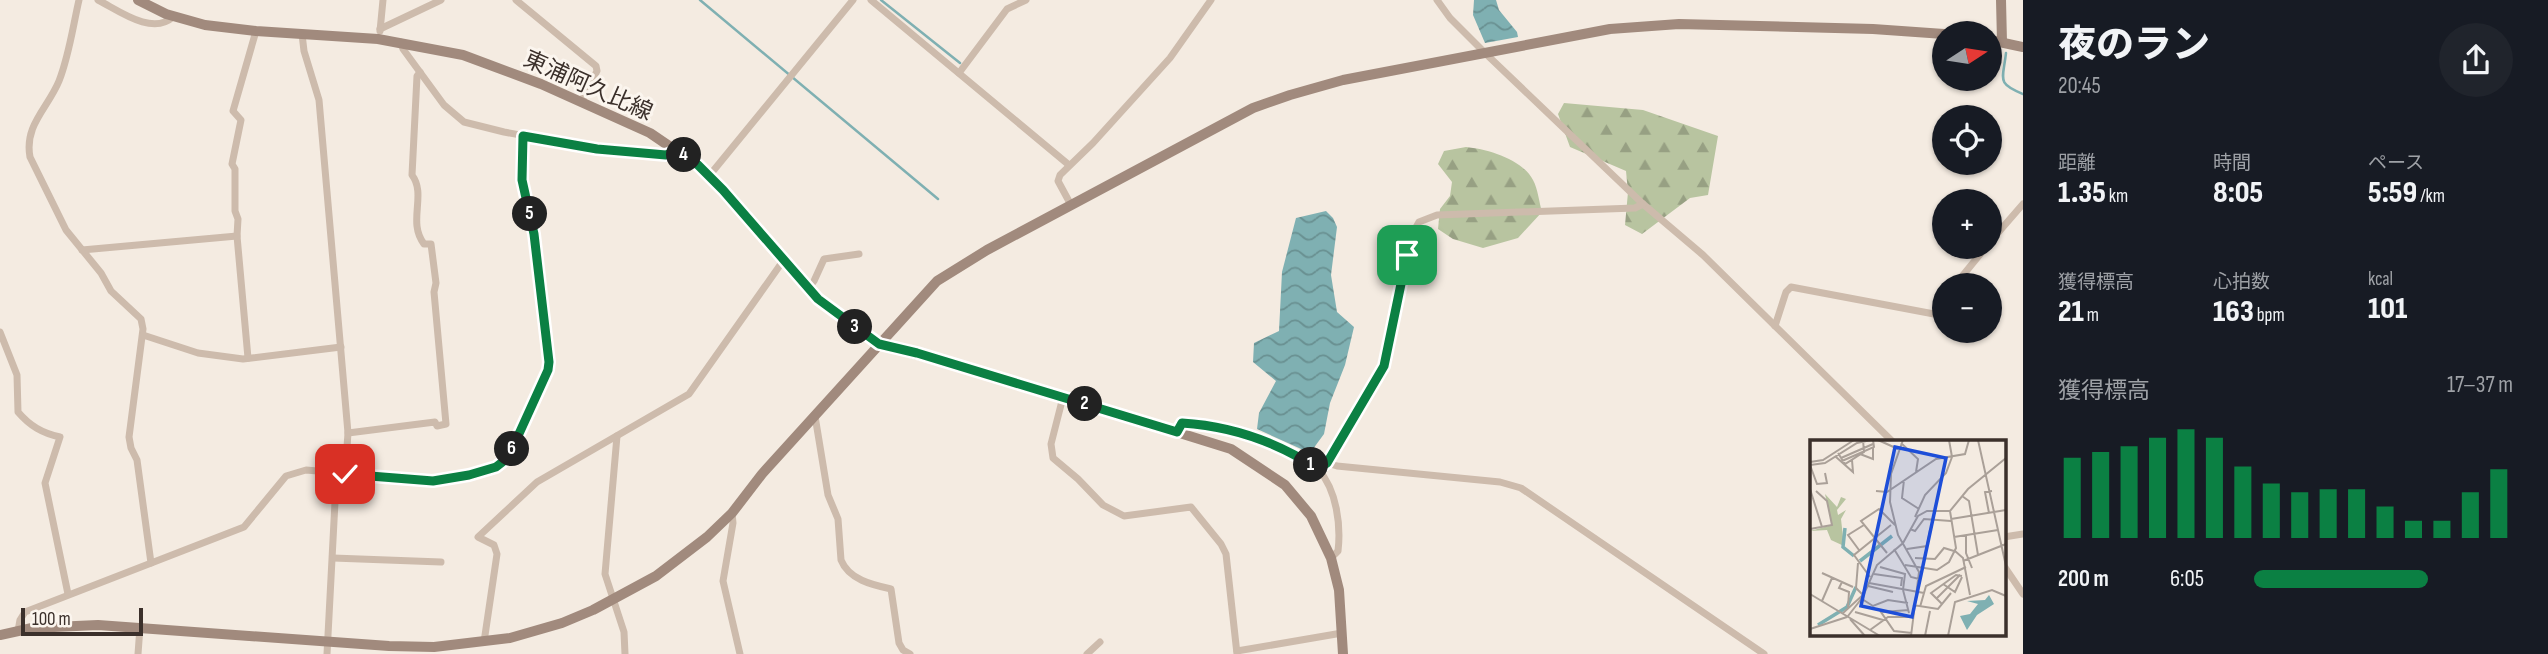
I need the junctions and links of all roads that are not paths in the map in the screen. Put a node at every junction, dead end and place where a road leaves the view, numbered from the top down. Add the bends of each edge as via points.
1 (79, 0) edge
2 (98, 0) edge
3 (138, 0) edge
4 (383, 0) edge
5 (441, 0) edge
6 (516, 0) edge
7 (853, 0) edge
8 (871, 0) edge
9 (1026, 0) edge
10 (1211, 0) edge
11 (1437, 0) edge
12 (2001, 0) edge
13 (173, 17) junction
14 (2002, 21) edge
15 (256, 31) junction
16 (1932, 33) edge
17 (302, 34) junction
18 (379, 34) junction
19 (401, 42) junction
20 (2002, 42) edge
21 (2023, 47) edge
22 (1485, 53) junction
23 (420, 72) junction
24 (959, 74) junction
25 (581, 102) junction
26 (523, 136) junction
27 (677, 150) junction
28 (1069, 165) junction
29 (709, 176) junction
30 (1643, 204) junction
31 (2023, 204) edge
32 (1071, 205) junction
33 (2002, 228) edge
34 (237, 236) junction
35 (82, 250) junction
36 (859, 254) dead end
37 (1976, 259) edge
38 (783, 261) junction
39 (1965, 273) edge
40 (808, 289) junction
41 (1932, 314) edge
42 (1775, 326) junction
43 (0, 332) edge
44 (143, 335) junction
45 (879, 344) junction
46 (341, 347) junction
47 (248, 358) junction
48 (1063, 397) junction
49 (815, 416) junction
50 (1177, 432) junction
51 (348, 433) junction
52 (617, 436) junction
53 (1891, 440) edge
54 (1327, 463) junction
55 (1318, 469) junction
56 (345, 474) junction
57 (732, 513) junction
58 (333, 558) junction
59 (1331, 558) junction
60 (441, 562) dead end
61 (150, 563) junction
62 (2006, 569) edge
63 (68, 594) junction
64 (2023, 594) edge
65 (614, 600) junction
66 (140, 627) junction
67 (18, 631) junction
68 (1342, 633) junction
69 (0, 635) edge
70 (330, 641) junction
71 (484, 642) junction
72 (1100, 642) dead end
73 (434, 651) edge
74 (1237, 653) edge
75 (138, 654) edge
76 (327, 654) edge
77 (625, 654) edge
78 (740, 654) edge
79 (910, 654) edge
80 (1087, 654) edge
81 (1343, 654) edge
82 (1764, 654) edge

1 - 35 street via 58,83 33,123 28,148 59,219
2 - 13 street via 132,18 154,23 166,23
3 - 13 street, 東浦阿久比線
4 - 18 street
5 - 18 street
6 - 25 street via 596,66
7 - 29 street
8 - 24 street
9 - 24 street via 1007,9
10 - 28 street via 1170,58
11 - 22 street
12 - 14 street
13 - 15 street, 東浦阿久比線
15 - 17 street, 東浦阿久比線
15 - 34 street via 233,111 241,120 232,164
16 - 22 street via 1679,24 1610,29
17 - 18 street, 東浦阿久比線
17 - 46 street via 318,100
18 - 19 street, 東浦阿久比線
19 - 23 street
19 - 25 street, 東浦阿久比線 via 483,61
20 - 21 street
22 - 30 street
22 - 32 street via 1290,94 1253,108
23 - 26 street via 457,118
23 - 51 street via 412,175 418,183 416,234 424,244 431,244 446,424
24 - 28 street
25 - 27 street, 東浦阿久比線
26 - 27 street via 597,149 666,155
26 - 56 street via 522,180 534,234 549,362 513,447 496,467 446,481
27 - 29 street, 東浦阿久比線
28 - 32 street via 1058,181
29 - 38 street, 東浦阿久比線
30 - 42 street
30 - 54 street via 1635,208 1437,215 1419,222 1409,240 1384,366
31 - 33 street
32 - 45 street via 954,268
34 - 35 street
34 - 47 street
35 - 44 street via 111,291 141,318
36 - 40 street via 824,259
37 - 39 street
38 - 40 street, 東浦阿久比線
38 - 52 street via 689,394
40 - 45 street, 東浦阿久比線
41 - 42 street via 1791,287
42 - 53 street
43 - 63 street via 18,375 18,412 29,425 60,437 45,483
44 - 47 street via 198,354
44 - 61 street via 129,437 137,460
45 - 48 street, 東浦阿久比線
45 - 49 street
46 - 47 street
46 - 51 street
48 - 50 street, 東浦阿久比線
48 - 74 street via 1051,444 1057,463 1103,505 1124,516 1191,508 1221,544
49 - 57 street
49 - 79 street via 826,486 838,519 843,566 863,581 891,589 899,643
50 - 55 street via 1182,423 1236,430
50 - 59 street, 東浦阿久比線 via 1231,449 1285,485 1311,516
51 - 56 street
52 - 65 street via 605,574
52 - 71 street via 537,482 478,537 494,545 498,554
54 - 55 street
54 - 82 street via 1521,488
55 - 59 street via 1332,492 1340,534 1338,551
56 - 58 street via 335,502
56 - 61 street via 306,470 286,476 244,527
57 - 65 street via 656,576
57 - 78 street via 723,581
58 - 60 street
58 - 70 street
59 - 68 street, 東浦阿久比線
61 - 63 street
62 - 64 street
63 - 67 street via 25,611
65 - 71 street via 562,623
65 - 77 street
66 - 67 street via 62,625
66 - 70 street
66 - 75 street
67 - 69 street
68 - 74 street
68 - 81 street, 東浦阿久比線
70 - 73 street
70 - 76 street
71 - 73 street
72 - 80 street

